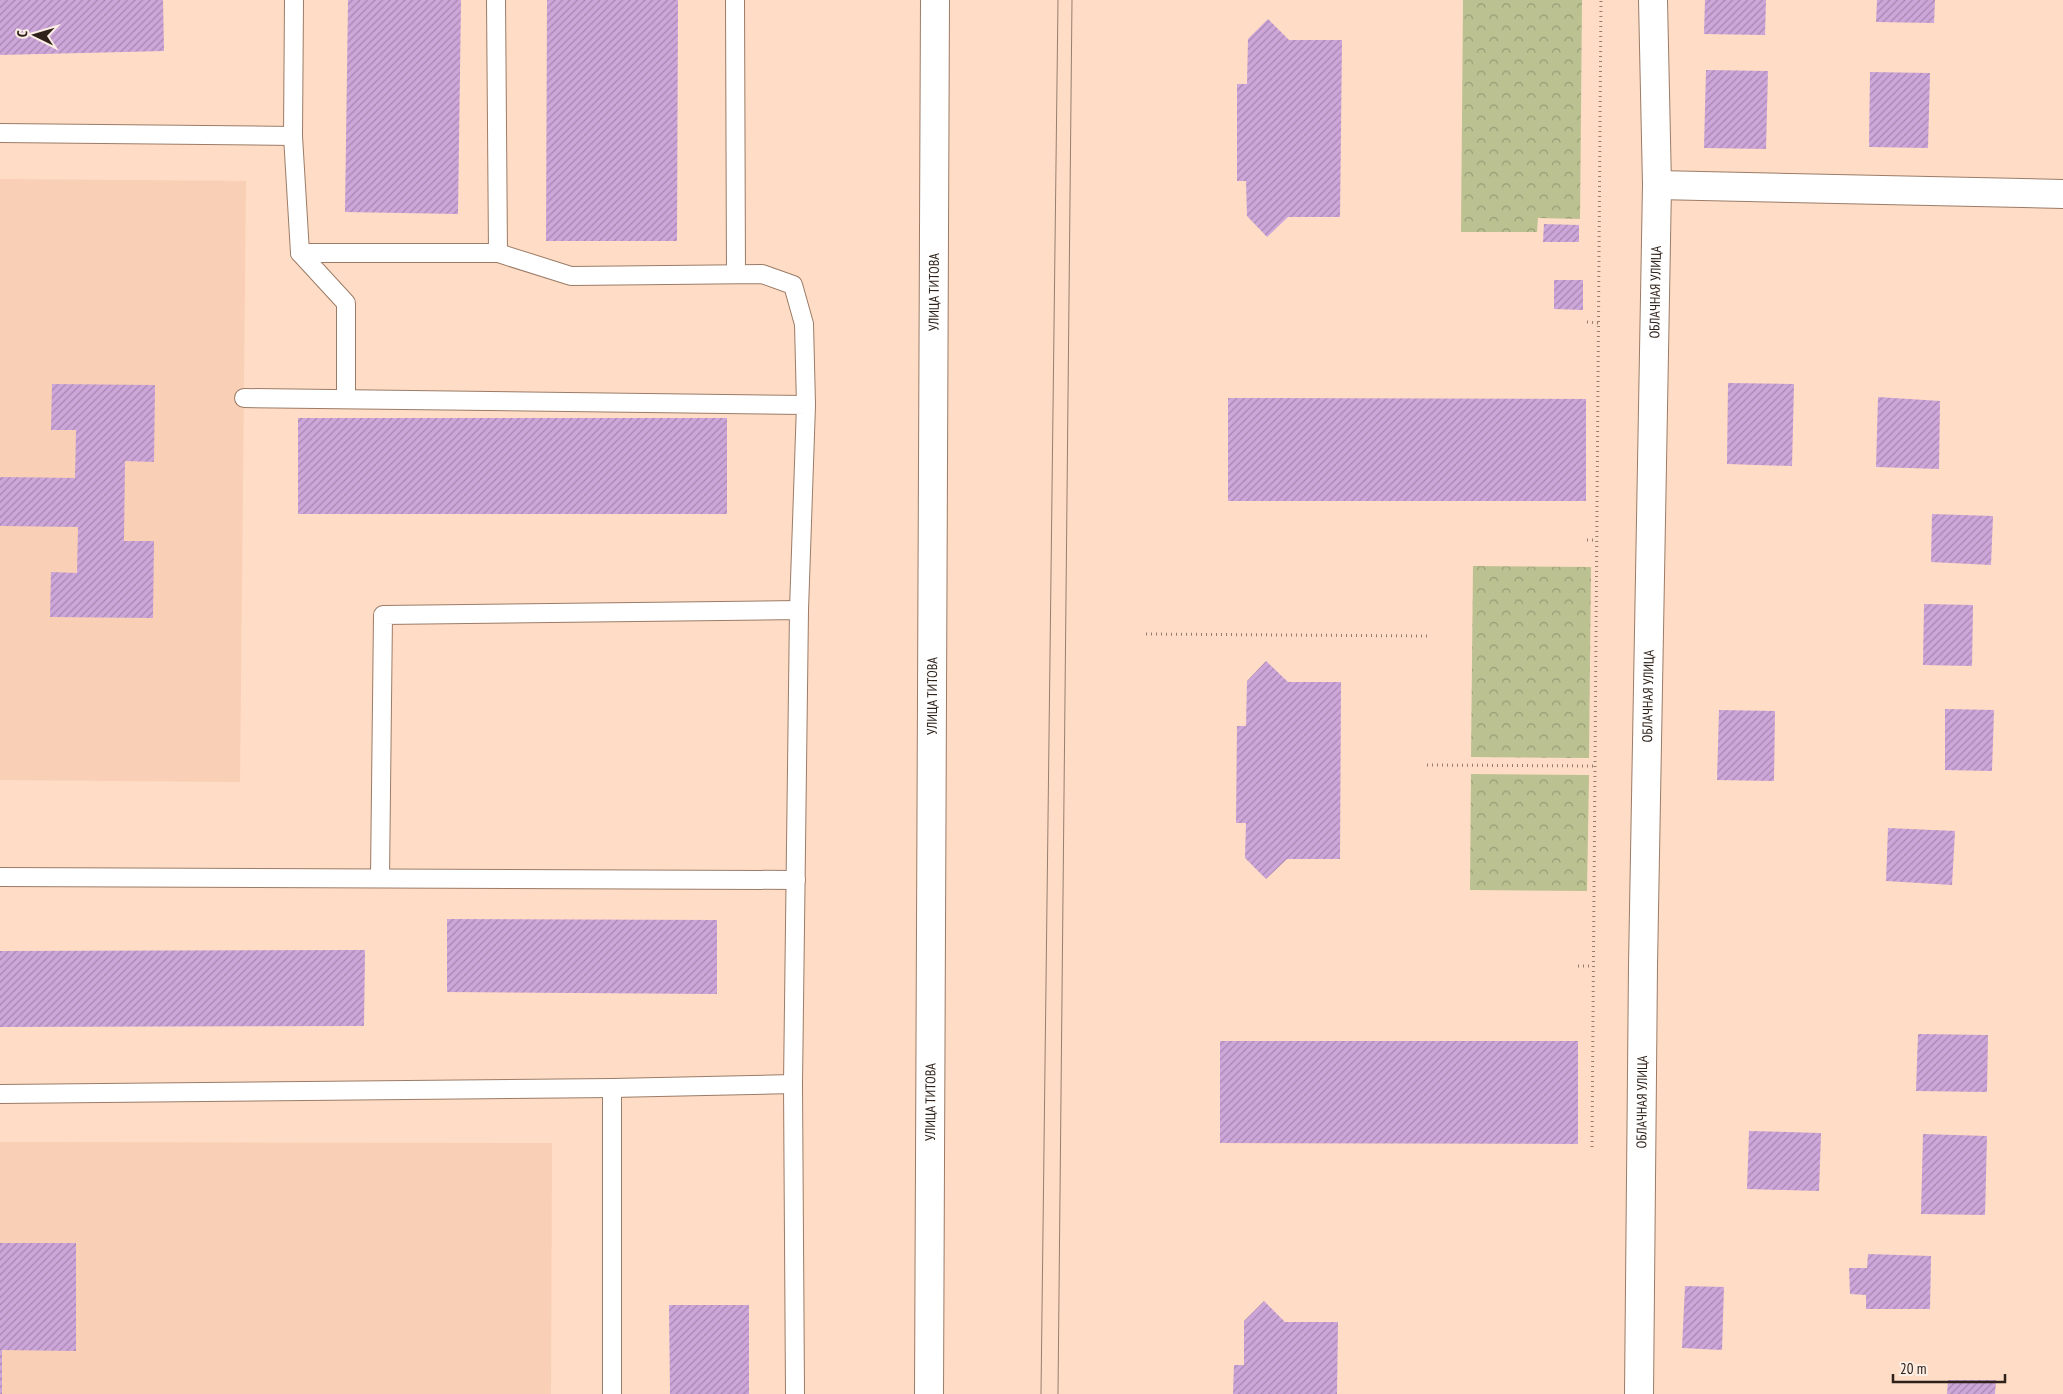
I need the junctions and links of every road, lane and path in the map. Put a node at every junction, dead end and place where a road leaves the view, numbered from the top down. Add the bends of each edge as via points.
1 (294, 0) edge
2 (496, 0) edge
3 (735, 0) edge
4 (936, 0) edge
5 (1601, 0) edge
6 (1653, 0) edge
7 (0, 133) edge
8 (293, 136) junction
9 (1657, 186) junction
10 (2063, 194) edge
11 (300, 252) junction
12 (498, 252) junction
13 (736, 274) junction
14 (1588, 322) dead end
15 (1598, 323) junction
16 (244, 398) dead end
17 (346, 398) junction
18 (806, 405) junction
19 (1587, 540) dead end
20 (1597, 540) junction
21 (799, 610) junction
22 (1146, 634) dead end
23 (1427, 636) dead end
24 (1426, 765) dead end
25 (1595, 766) junction
26 (0, 877) edge
27 (380, 878) junction
28 (796, 880) junction
29 (1578, 966) dead end
30 (1594, 966) junction
31 (793, 1084) junction
32 (612, 1088) junction
33 (0, 1094) edge
34 (1592, 1147) dead end
35 (612, 1394) edge
36 (794, 1394) edge
37 (929, 1394) edge
38 (1639, 1394) edge

1 - 8 lane
2 - 12 lane
3 - 13 lane
4 - 37 street, УЛИЦА ТИТОВА
5 - 15 path
6 - 9 street, ОБЛАЧНАЯ УЛИЦА
7 - 8 lane
8 - 11 lane
9 - 10 street
9 - 38 street, ОБЛАЧНАЯ УЛИЦА via 1643,956
11 - 12 lane
11 - 17 lane via 346,303
12 - 13 lane via 571,276
13 - 18 lane via 762,274 793,285 804,324
14 - 15 path
15 - 20 path
16 - 17 lane
17 - 18 lane
18 - 21 lane
19 - 20 path
20 - 25 path
21 - 27 lane via 383,615
21 - 28 lane
22 - 23 path
24 - 25 path
25 - 30 path
26 - 27 lane
27 - 28 lane
28 - 31 lane
29 - 30 path
30 - 34 path
31 - 32 lane
31 - 36 lane
32 - 33 lane
32 - 35 lane

